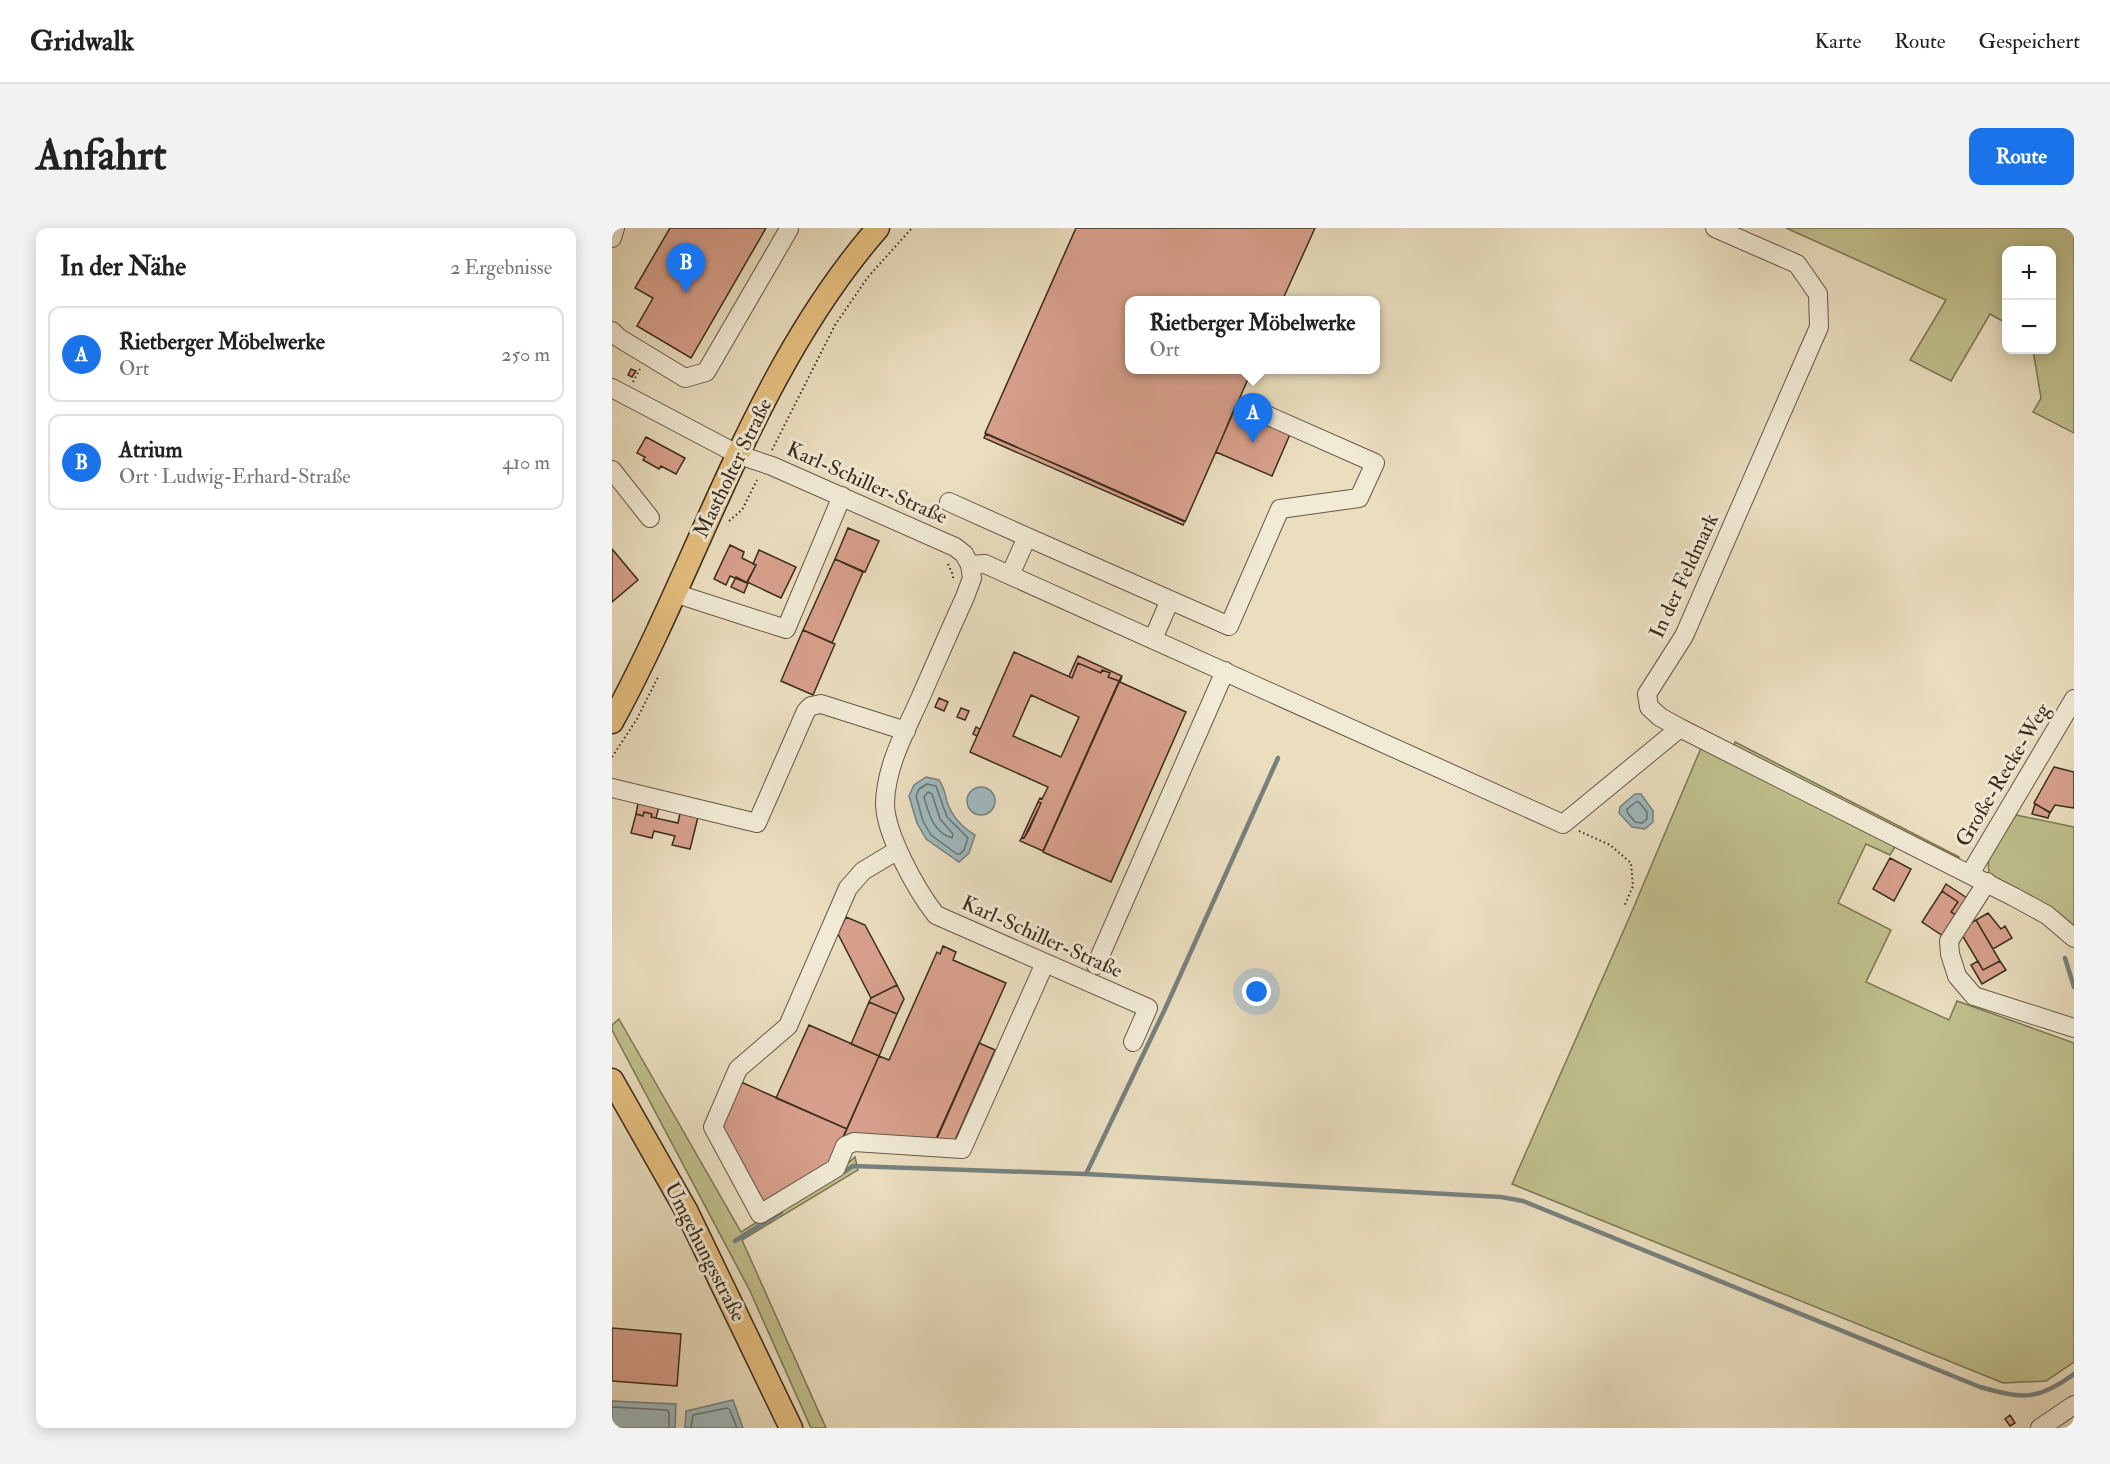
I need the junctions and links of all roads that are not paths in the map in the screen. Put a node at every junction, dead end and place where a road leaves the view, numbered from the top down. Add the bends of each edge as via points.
1 (615, 228) edge
2 (878, 228) edge
3 (1715, 228) edge
4 (789, 229) edge
5 (612, 238) edge
6 (612, 331) edge
7 (619, 391) edge
8 (1246, 406) dead end
9 (739, 455) junction
10 (612, 471) edge
11 (842, 496) junction
12 (949, 502) dead end
13 (651, 518) dead end
14 (1028, 537) junction
15 (970, 565) junction
16 (1010, 575) junction
17 (674, 593) junction
18 (1170, 600) junction
19 (1153, 639) junction
20 (1225, 671) junction
21 (2074, 699) edge
22 (612, 722) edge
23 (1680, 728) junction
24 (906, 731) junction
25 (612, 788) edge
26 (898, 850) junction
27 (1970, 874) junction
28 (1987, 882) junction
29 (2074, 938) edge
30 (1045, 963) junction
31 (1096, 965) dead end
32 (2074, 1028) edge
33 (1133, 1042) dead end
34 (612, 1080) edge
35 (2074, 1404) edge
36 (791, 1428) edge
37 (2040, 1428) edge

1 - 5 street
2 - 9 main road, Mastholter Straße via 850,261 794,346
3 - 23 street, In der Feldmark via 1797,264 1818,294 1819,327 1684,636 1647,694 1649,707
4 - 6 street via 706,372 685,378
7 - 9 street, Karl-Schiller-Straße
8 - 18 street via 1375,463 1359,498 1280,509 1229,626
9 - 11 street, Karl-Schiller-Straße
9 - 17 main road, Mastholter Straße
10 - 13 street
11 - 15 street, Karl-Schiller-Straße via 955,546
11 - 17 street via 786,629
12 - 14 street
14 - 16 street
14 - 18 street
15 - 16 street via 985,564
15 - 24 street, Karl-Schiller-Straße via 972,578 965,597
16 - 19 street
17 - 22 main road, Mastholter Straße
18 - 19 street
19 - 20 street
20 - 23 street via 1563,824
20 - 31 street
21 - 27 street, Große-Recke-Weg
23 - 27 street, In der Feldmark
24 - 25 street via 821,704 811,706 758,823
24 - 26 street, Karl-Schiller-Straße via 887,782 885,805
26 - 30 street, Karl-Schiller-Straße via 922,898 936,915
26 - 30 street via 863,871 853,882 788,1026 738,1070 713,1127 760,1214 836,1168 845,1146 854,1142 962,1149
27 - 28 street, In der Feldmark
28 - 29 street, In der Feldmark via 2047,915
28 - 32 street via 1949,941 1957,976 1974,996
30 - 33 street, Karl-Schiller-Straße via 1148,1008
34 - 36 main road, Umgehungsstraße via 687,1212
35 - 37 street

